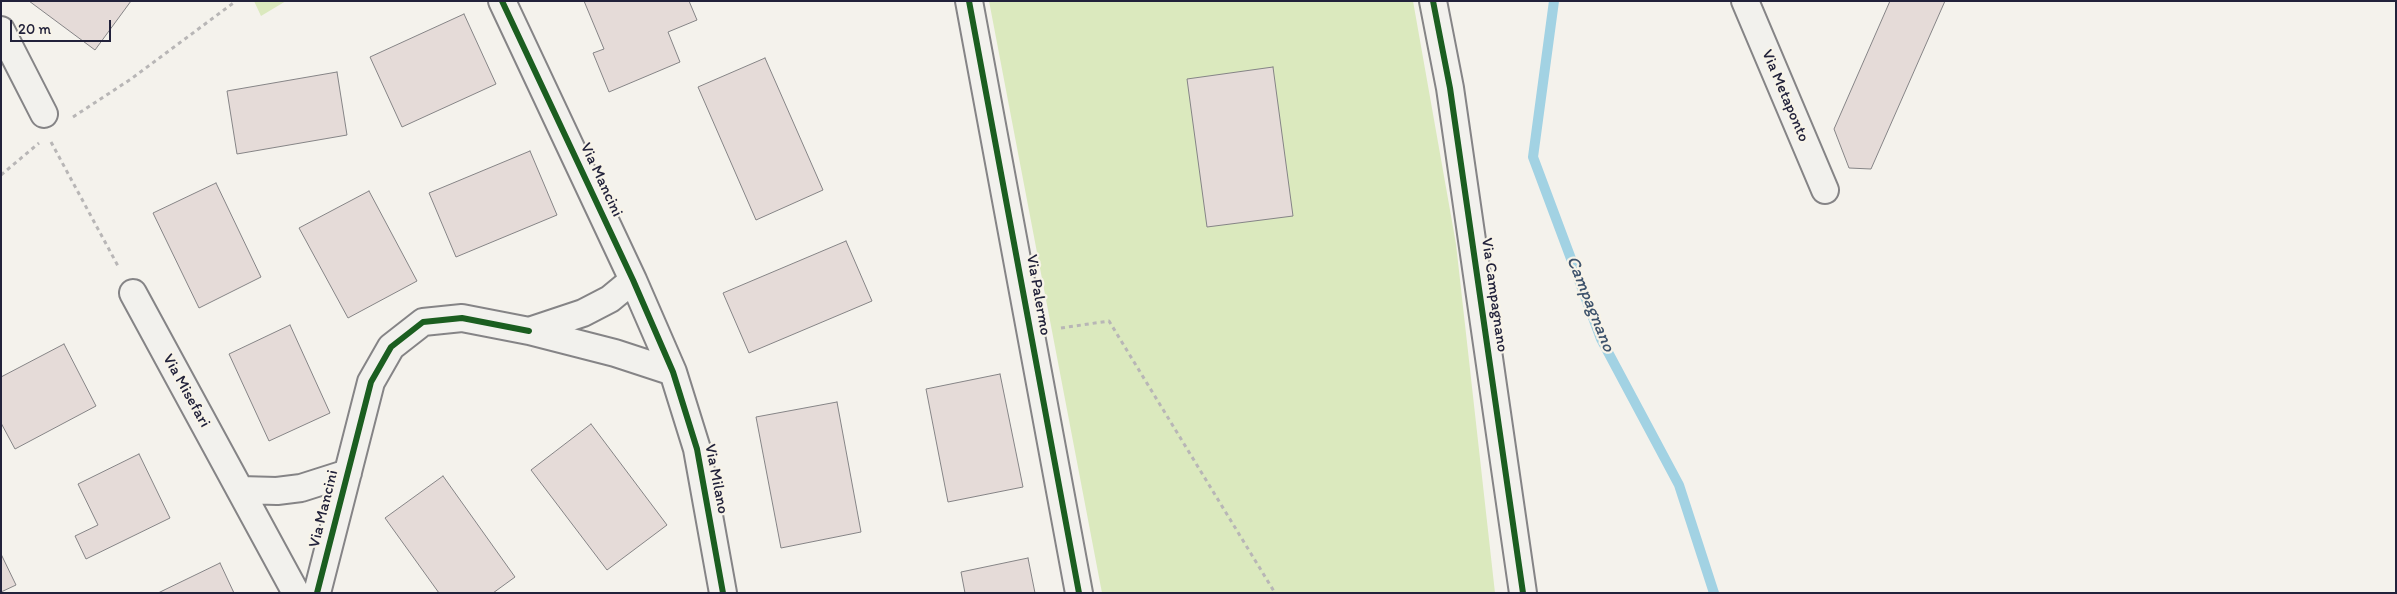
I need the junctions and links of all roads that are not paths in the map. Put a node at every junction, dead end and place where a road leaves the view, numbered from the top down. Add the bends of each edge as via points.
1 (502, 1) edge
2 (969, 1) edge
3 (1433, 1) edge
4 (1745, 1) edge
5 (1, 30) edge
6 (44, 114) dead end
7 (1825, 190) dead end
8 (633, 280) junction
9 (133, 293) road end
10 (529, 331) junction
11 (673, 372) junction
12 (348, 473) junction
13 (240, 490) junction
14 (296, 593) edge
15 (317, 593) edge
16 (724, 593) edge
17 (1079, 593) edge
18 (1523, 593) edge

1 - 8 street, Via Mancini
2 - 17 street, Via Palermo
3 - 18 street, Via Campagnano via 1450,88
4 - 7 street, Via Metaponto
5 - 6 street
8 - 10 street, Via Mancini via 610,299 583,313
8 - 11 street, Via Mancini
9 - 13 street, Via Misefari
10 - 11 street, Via Mancini via 615,352
10 - 12 street, Via Mancini via 462,318 423,322 391,348 371,382
11 - 16 street, Via Milano via 697,449
12 - 13 street via 301,488
12 - 15 street, Via Mancini
13 - 14 street, Via Misefari

